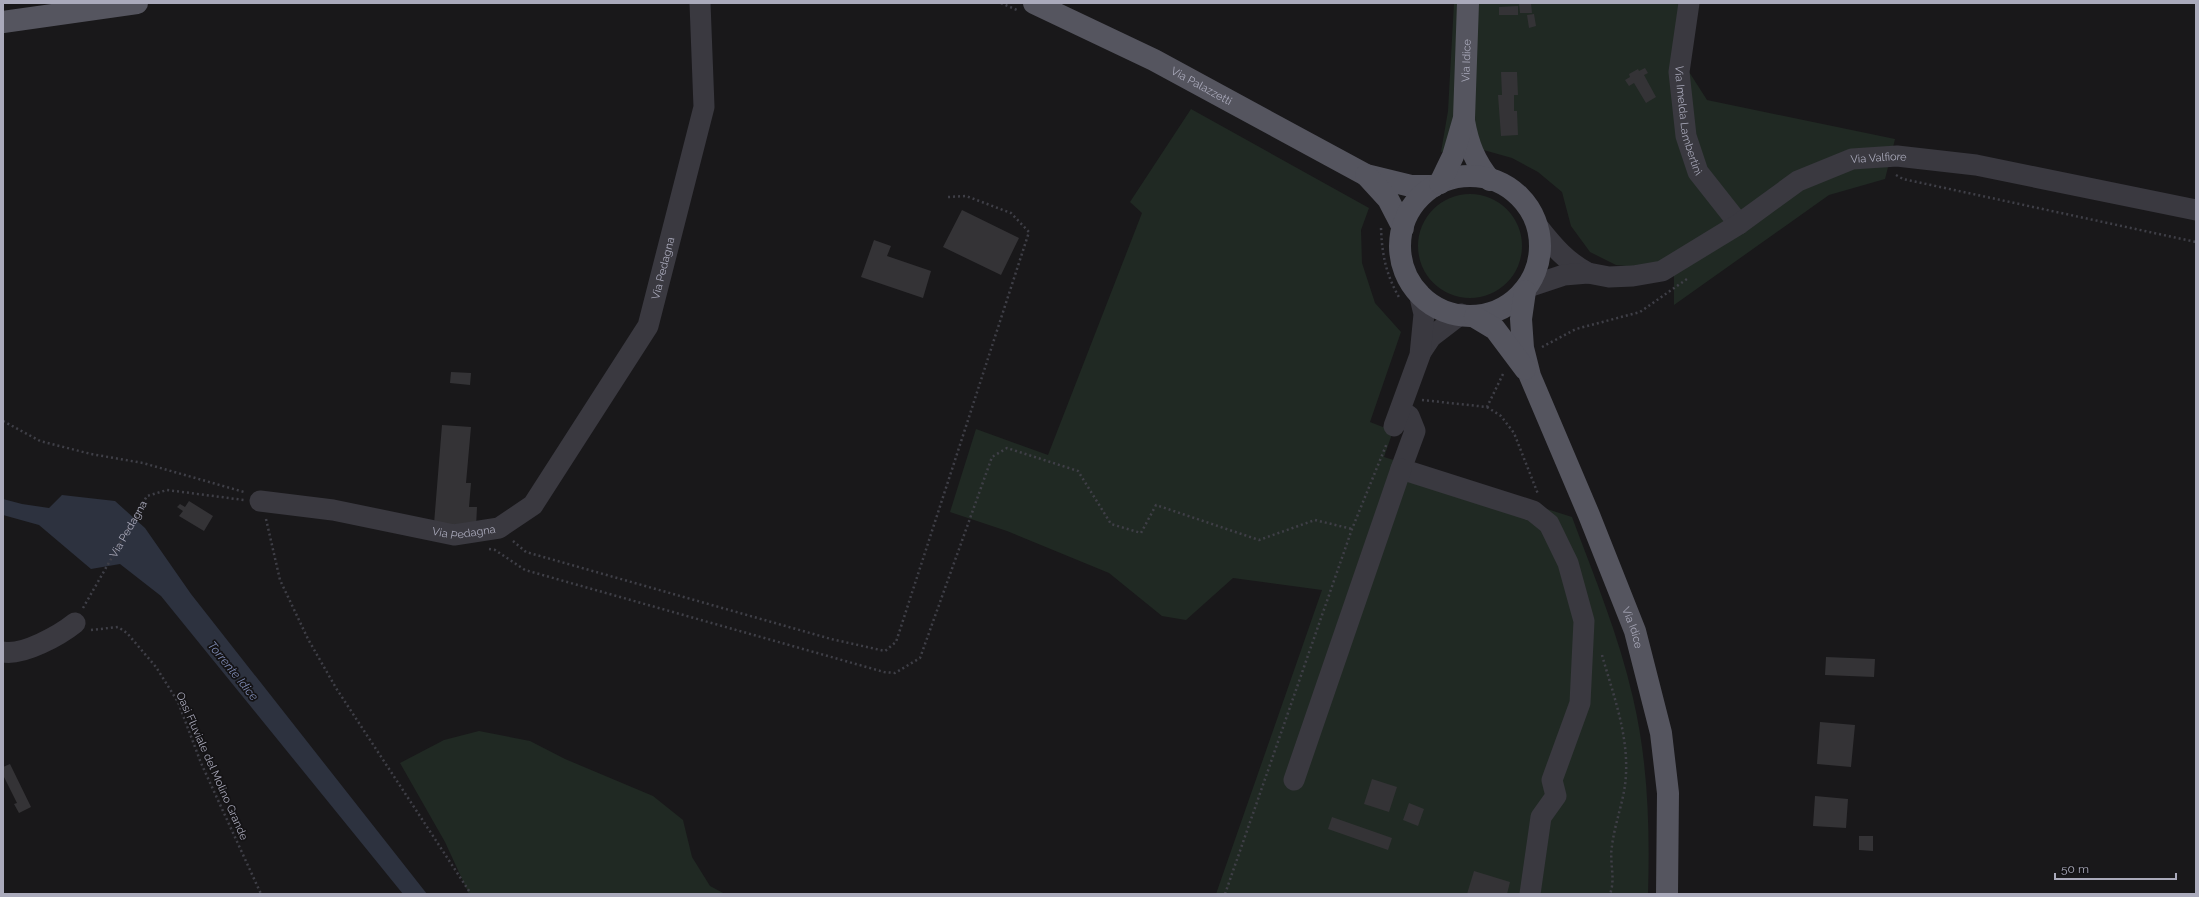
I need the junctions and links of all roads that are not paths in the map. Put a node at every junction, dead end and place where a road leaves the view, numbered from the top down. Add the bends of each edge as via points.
1 (137, 3) edge
2 (700, 3) edge
3 (1468, 3) edge
4 (1689, 3) edge
5 (1028, 8) edge
6 (3, 22) edge
7 (1464, 118) junction
8 (1366, 175) junction
9 (1490, 180) junction
10 (1437, 184) junction
11 (2196, 210) edge
12 (1739, 224) junction
13 (1403, 228) junction
14 (1539, 228) junction
15 (1588, 273) junction
16 (1526, 289) junction
17 (1411, 299) junction
18 (1468, 315) junction
19 (1420, 355) junction
20 (1530, 376) junction
21 (1401, 469) junction
22 (263, 509) road end
23 (81, 628) road end
24 (3, 652) edge
25 (1294, 780) dead end
26 (1530, 894) edge
27 (1667, 894) edge

1 - 6 main road
2 - 22 street, Via Pedagna via 704,107 648,326 533,505 499,528 454,535 333,510
3 - 7 main road, Via Idice
4 - 12 street, Via Imelda Lambertini via 1679,72 1686,136 1698,172
5 - 8 main road, Via Palazzetti via 1154,60
7 - 9 main road, Via Idice via 1474,156
7 - 10 main road, Via Idice via 1453,156
8 - 10 main road, Via Palazzetti via 1411,186
8 - 13 main road, Via Palazzetti via 1388,199
9 - 10 main road, Via Idice via 1468,176
9 - 14 main road, Via Idice via 1510,188 1528,206
10 - 13 main road, Via Idice via 1417,200
11 - 12 street, Via Valfiore via 1976,165 1897,156 1852,159 1798,181
12 - 15 street, Via Valfiore via 1662,271 1609,277
13 - 17 main road, Via Idice via 1400,247
14 - 15 street, Via Valfiore via 1558,252
14 - 16 main road, Via Idice via 1540,260
15 - 16 street, Via Valfiore via 1564,275
16 - 18 main road, Via Idice via 1508,306
16 - 20 main road, Via Idice via 1521,319 1523,348
17 - 18 main road, Via Idice via 1447,312
17 - 19 street via 1424,314
18 - 19 street via 1431,337
18 - 20 main road, Via Idice via 1495,329
19 - 21 street via 1400,411 1409,416 1415,431
20 - 27 main road, Via Idice via 1635,632 1661,733 1664,757 1668,793
21 - 25 street
21 - 26 street via 1533,511 1549,524 1568,563 1584,621 1580,703 1552,780 1556,796 1541,817
23 - 24 street via 33,646 10,653

